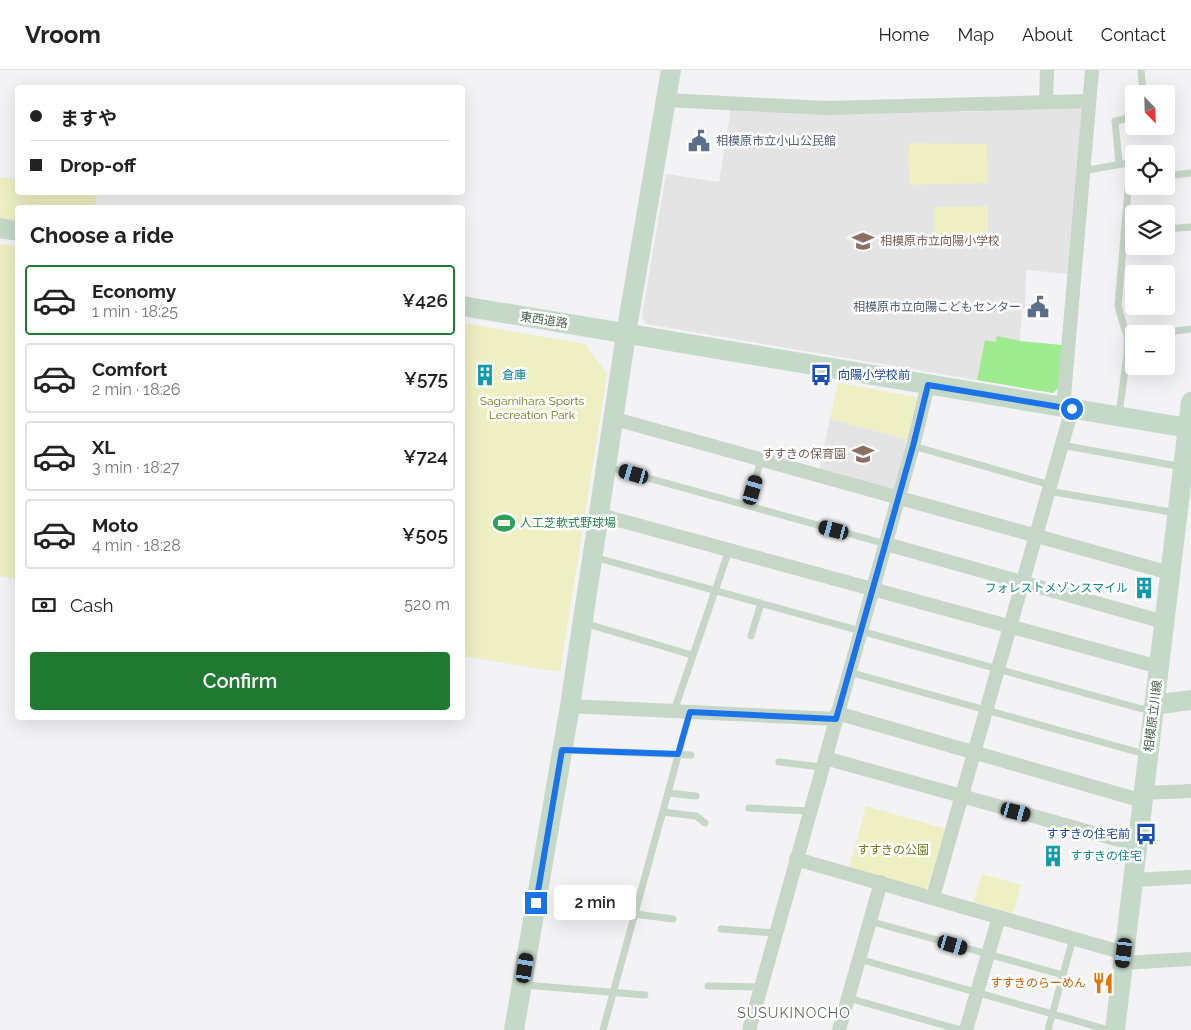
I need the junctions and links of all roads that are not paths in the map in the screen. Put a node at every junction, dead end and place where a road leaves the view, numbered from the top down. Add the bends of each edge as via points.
1 (671, 70) edge
2 (1047, 70) edge
3 (1092, 70) edge
4 (1141, 70) edge
5 (1142, 85) edge
6 (666, 100) junction
7 (1089, 101) junction
8 (1046, 102) junction
9 (1125, 119) edge
10 (1119, 164) junction
11 (1125, 164) edge
12 (1083, 171) junction
13 (1191, 173) edge
14 (1175, 175) edge
15 (1129, 195) edge
16 (1191, 227) edge
17 (0, 228) edge
18 (1175, 228) edge
19 (15, 230) edge
20 (1124, 233) joint
21 (465, 307) edge
22 (1125, 325) edge
23 (1191, 329) edge
24 (1175, 331) edge
25 (626, 334) junction
26 (1125, 369) edge
27 (928, 385) junction
28 (1191, 402) edge
29 (1068, 408) junction
30 (1118, 416) junction
31 (615, 419) junction
32 (1188, 428) junction
33 (1061, 445) junction
34 (913, 446) junction
35 (761, 459) junction
36 (608, 467) junction
37 (1183, 467) junction
38 (1049, 488) junction
39 (899, 497) junction
40 (748, 506) junction
41 (1178, 513) junction
42 (600, 515) junction
43 (1036, 534) junction
44 (886, 544) junction
45 (729, 550) junction
46 (594, 556) junction
47 (1170, 573) junction
48 (1022, 582) junction
49 (873, 590) junction
50 (716, 591) junction
51 (761, 603) junction
52 (582, 622) junction
53 (1164, 622) junction
54 (1010, 627) junction
55 (861, 630) junction
56 (751, 636) dead end
57 (692, 655) junction
58 (1159, 667) junction
59 (998, 668) junction
60 (849, 672) junction
61 (1191, 700) edge
62 (1154, 705) junction
63 (570, 706) junction
64 (986, 710) junction
65 (674, 711) junction
66 (690, 712) junction
67 (837, 716) junction
68 (562, 750) junction
69 (974, 753) junction
70 (678, 754) junction
71 (691, 755) dead end
72 (1148, 755) junction
73 (778, 762) dead end
74 (823, 763) junction
75 (1191, 791) edge
76 (668, 793) junction
77 (696, 796) dead end
78 (961, 797) junction
79 (1143, 797) junction
80 (749, 808) dead end
81 (809, 811) junction
82 (663, 812) junction
83 (705, 824) dead end
84 (1137, 845) junction
85 (796, 859) junction
86 (1191, 877) edge
87 (1133, 880) junction
88 (881, 882) junction
89 (933, 897) junction
90 (635, 914) junction
91 (998, 917) junction
92 (673, 919) dead end
93 (868, 921) junction
94 (721, 929) dead end
95 (775, 933) junction
96 (1073, 938) junction
97 (987, 955) junction
98 (1123, 958) junction
99 (858, 959) junction
100 (1191, 959) edge
101 (1063, 975) junction
102 (522, 984) junction
103 (708, 986) dead end
104 (761, 987) junction
105 (614, 992) junction
106 (977, 993) junction
107 (645, 995) dead end
108 (848, 998) junction
109 (1054, 1014) junction
110 (514, 1030) edge
111 (603, 1030) edge
112 (749, 1030) edge
113 (839, 1030) edge
114 (961, 1030) edge
115 (966, 1030) edge
116 (1048, 1030) edge
117 (1109, 1030) edge
118 (1115, 1030) edge

1 - 6 street
2 - 8 street
3 - 7 street
4 - 5 lane
6 - 8 street via 826,108
6 - 25 street
7 - 8 street
7 - 12 street
9 - 10 lane via 1115,121
10 - 11 lane
10 - 12 lane
12 - 29 street
13 - 14 lane
15 - 20 lane
16 - 18 lane
17 - 19 street
20 - 22 lane via 1118,306
21 - 25 street, 東西道路
23 - 24 lane
25 - 27 street, 東西道路
25 - 31 street
26 - 30 lane
27 - 29 street, 東西道路
27 - 34 street
28 - 32 street, 相模原立川線
29 - 30 street, 東西道路
29 - 33 street
30 - 32 street, 東西道路
31 - 35 street
31 - 36 street
32 - 37 street, 相模原立川線
33 - 37 lane
33 - 38 street
34 - 38 lane
34 - 39 street
35 - 39 street
35 - 40 lane
36 - 40 lane
36 - 42 street
37 - 41 street, 相模原立川線
38 - 41 lane
38 - 43 street
39 - 43 street
39 - 44 street
40 - 44 lane
41 - 47 street, 相模原立川線
42 - 45 street
42 - 46 street
43 - 47 street
43 - 48 street
44 - 48 street
44 - 49 street
45 - 49 street
45 - 50 lane
46 - 50 lane
46 - 52 street
47 - 53 street, 相模原立川線
48 - 53 street
48 - 54 street
49 - 54 street
49 - 55 street
50 - 51 lane
50 - 57 lane
51 - 55 lane
51 - 56 lane
52 - 57 lane
52 - 63 street
53 - 58 street, 相模原立川線
54 - 58 street
54 - 59 street
55 - 59 lane
55 - 60 street
57 - 65 lane
58 - 62 street, 相模原立川線
59 - 62 lane via 1142,709
59 - 64 street
60 - 64 lane
60 - 67 street
61 - 62 street
62 - 72 street, 相模原立川線
63 - 65 street
63 - 68 street
64 - 69 street
64 - 72 lane
65 - 66 street
66 - 67 street
66 - 70 lane
67 - 69 street
67 - 74 street
68 - 70 lane
68 - 102 street
69 - 78 street
69 - 79 street
70 - 71 lane
70 - 76 lane
72 - 79 street, 相模原立川線
73 - 74 lane
74 - 78 street
74 - 81 street
75 - 79 street
76 - 77 lane
76 - 82 lane
78 - 84 street
78 - 89 street
79 - 84 street, 相模原立川線
80 - 81 lane
81 - 85 street
82 - 83 lane via 696,816
82 - 90 lane
84 - 87 street, 相模原立川線
85 - 88 street
85 - 95 street
86 - 87 street
87 - 98 street, 相模原立川線
88 - 89 street
88 - 93 street
89 - 91 street
90 - 92 lane
90 - 105 lane
91 - 96 street
91 - 97 street
93 - 97 lane
93 - 99 street
94 - 95 lane
95 - 104 street
96 - 98 street
96 - 101 lane
97 - 101 lane
97 - 106 street
98 - 100 street
98 - 118 street, 相模原立川線
99 - 106 lane
99 - 108 street
101 - 109 lane
102 - 105 lane
102 - 110 street
103 - 104 lane
104 - 112 street
105 - 107 lane
105 - 111 lane
106 - 109 lane
106 - 115 street
108 - 113 street
108 - 114 lane
109 - 116 lane
109 - 117 lane

